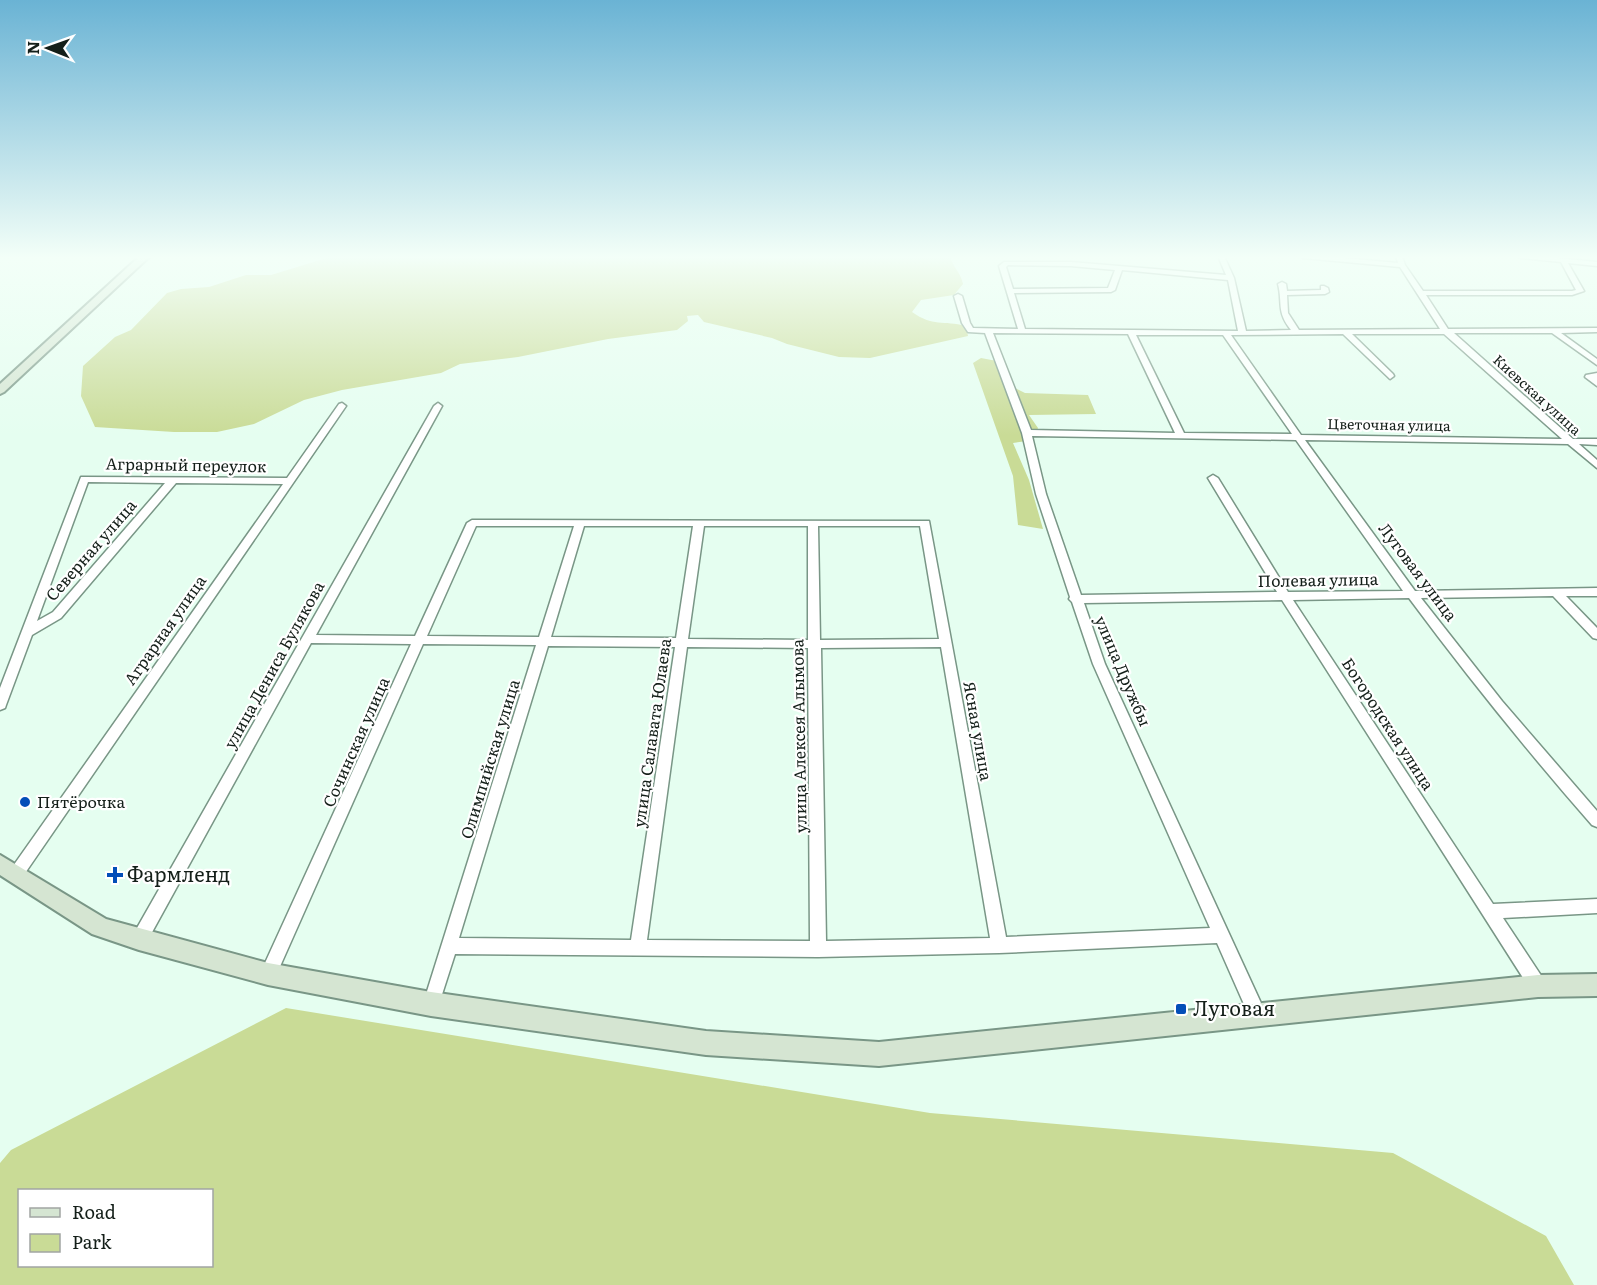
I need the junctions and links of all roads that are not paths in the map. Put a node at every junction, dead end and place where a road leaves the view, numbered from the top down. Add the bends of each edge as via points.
1 (80, 316) edge
2 (964, 316) edge
3 (1017, 316) edge
4 (1239, 316) edge
5 (1287, 316) edge
6 (1436, 316) edge
7 (1445, 330) junction
8 (1554, 330) junction
9 (1597, 330) edge
10 (988, 331) junction
11 (1022, 331) junction
12 (1296, 331) junction
13 (1344, 331) junction
14 (1242, 332) junction
15 (1131, 333) junction
16 (1225, 333) junction
17 (1597, 363) edge
18 (1390, 376) dead end
19 (1597, 376) edge
20 (1597, 383) edge
21 (0, 390) edge
22 (342, 406) dead end
23 (438, 406) dead end
24 (1027, 433) junction
25 (1181, 435) junction
26 (1298, 437) junction
27 (1597, 442) edge
28 (1571, 443) junction
29 (1597, 465) edge
30 (1213, 478) dead end
31 (173, 480) junction
32 (289, 481) junction
33 (580, 523) junction
34 (699, 523) junction
35 (813, 523) junction
36 (1597, 592) edge
37 (1556, 593) junction
38 (1414, 595) junction
39 (1286, 598) junction
40 (1075, 599) junction
41 (26, 633) junction
42 (1597, 635) edge
43 (308, 639) junction
44 (421, 639) junction
45 (543, 642) junction
46 (682, 642) junction
47 (945, 643) junction
48 (814, 644) junction
49 (0, 705) edge
50 (1597, 821) edge
51 (8, 869) edge
52 (1597, 906) edge
53 (1489, 911) junction
54 (1222, 935) junction
55 (139, 940) junction
56 (999, 945) junction
57 (449, 946) junction
58 (638, 947) junction
59 (818, 949) junction
60 (268, 974) junction
61 (1597, 985) edge
62 (1538, 986) junction
63 (431, 1004) junction
64 (1257, 1014) junction

1 - 21 main road
2 - 10 street via 971,330
3 - 11 street
4 - 14 street
5 - 12 street
6 - 7 street, Киевская улица
7 - 8 street
7 - 13 street
7 - 28 street, Киевская улица
8 - 9 street
8 - 17 street
10 - 11 street
10 - 24 street, улица Дружбы
11 - 15 street
12 - 13 street
12 - 14 street
13 - 18 street
14 - 16 street
15 - 16 street
15 - 25 street
16 - 26 street, Луговая улица
19 - 20 street via 1589,376
22 - 32 street, Аграрная улица
23 - 43 street, улица Дениса Булякова
24 - 25 street, Цветочная улица
24 - 40 street, улица Дружбы via 1041,494
25 - 26 street, Цветочная улица
26 - 28 street, Цветочная улица
26 - 38 street, Луговая улица
27 - 28 street, Цветочная улица
28 - 29 street, Киевская улица
30 - 39 street, Богородская улица
31 - 32 street, Аграрный переулок
31 - 41 street, Северная улица via 57,615
31 - 41 street, Аграрный переулок via 84,479
32 - 51 street, Аграрная улица
33 - 34 street
33 - 44 street, Сочинская улица via 472,523
33 - 45 street, Олимпийская улица
34 - 35 street
34 - 46 street, улица Салавата Юлаева
35 - 47 street, Ясная улица via 925,523
35 - 48 street, улица Алексея Алымова
36 - 37 street, Полевая улица
37 - 38 street, Полевая улица
37 - 42 street
38 - 39 street, Полевая улица
38 - 50 street, Луговая улица via 1538,755
39 - 40 street, Полевая улица
39 - 53 street, Богородская улица
40 - 54 street, улица Дружбы via 1099,664
41 - 49 street
43 - 44 street
43 - 55 street, улица Дениса Булякова
44 - 45 street
44 - 60 street, Сочинская улица
45 - 46 street
45 - 57 street, Олимпийская улица
46 - 48 street
46 - 58 street, улица Салавата Юлаева
47 - 48 street
47 - 56 street, Ясная улица
48 - 59 street, улица Алексея Алымова
51 - 55 main road via 100,927
52 - 53 street
53 - 62 street, Богородская улица
54 - 56 street
54 - 64 street, улица Дружбы
55 - 60 main road
56 - 59 street
57 - 58 street
57 - 63 street, Олимпийская улица
58 - 59 street
60 - 63 main road
61 - 62 main road
62 - 64 main road
63 - 64 main road via 706,1043 879,1054

